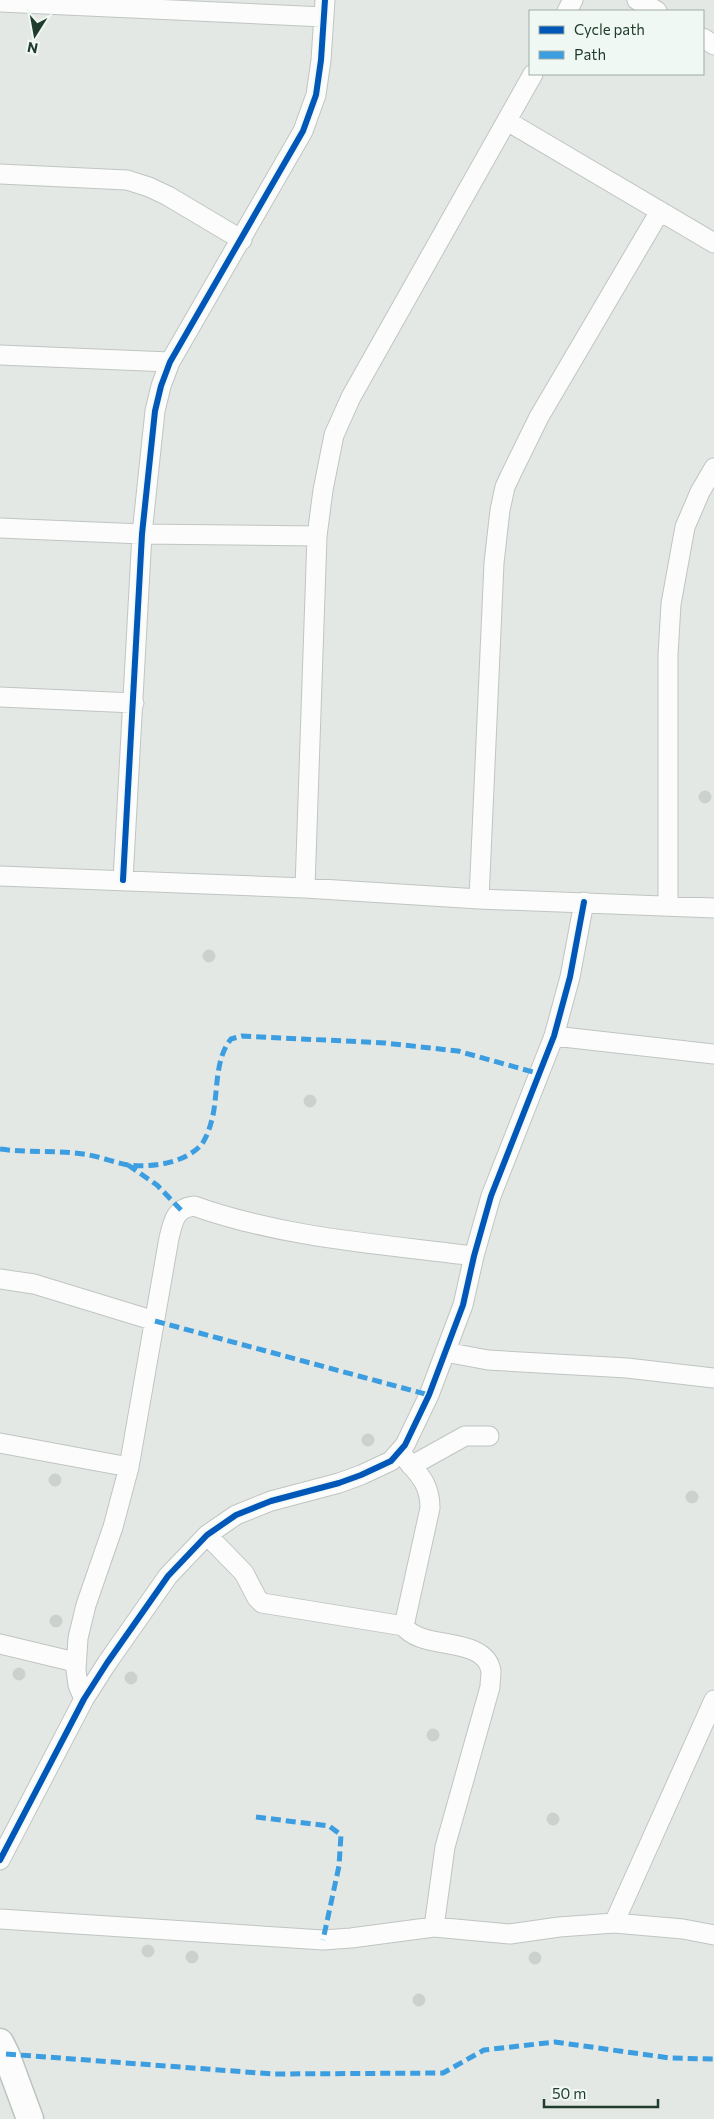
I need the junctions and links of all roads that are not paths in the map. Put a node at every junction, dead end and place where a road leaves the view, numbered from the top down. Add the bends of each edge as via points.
1 (637, 0) edge
2 (0, 2) edge
3 (324, 8) edge
4 (655, 10) edge
5 (532, 75) edge
6 (507, 121) junction
7 (0, 174) edge
8 (660, 211) junction
9 (242, 240) junction
10 (714, 243) edge
11 (0, 355) edge
12 (170, 362) junction
13 (714, 468) edge
14 (0, 528) edge
15 (142, 534) junction
16 (317, 536) junction
17 (0, 698) edge
18 (134, 703) junction
19 (0, 876) edge
20 (123, 880) junction
21 (305, 888) junction
22 (480, 899) junction
23 (584, 902) junction
24 (668, 906) junction
25 (714, 908) edge
26 (554, 1036) junction
27 (714, 1054) edge
28 (474, 1256) junction
29 (0, 1279) edge
30 (155, 1320) junction
31 (445, 1352) junction
32 (714, 1378) edge
33 (489, 1436) dead end
34 (0, 1443) edge
35 (406, 1459) junction
36 (129, 1466) junction
37 (207, 1535) junction
38 (404, 1626) junction
39 (0, 1644) edge
40 (75, 1662) junction
41 (84, 1699) junction
42 (714, 1700) edge
43 (0, 1860) edge
44 (0, 1919) edge
45 (614, 1923) junction
46 (434, 1927) junction
47 (714, 1935) edge
48 (0, 2042) edge
49 (30, 2119) edge

1 - 4 street
2 - 3 street
3 - 9 street via 316,95 303,131
5 - 6 street
6 - 8 street
6 - 16 street via 344,412 330,453
7 - 9 street via 128,180 168,196
8 - 10 street
8 - 22 street via 539,417 505,487 494,563
9 - 12 street
11 - 12 street
12 - 15 street via 155,411
13 - 24 street via 685,527 671,604
14 - 15 street
15 - 16 street
15 - 18 street
16 - 21 street
17 - 18 street
18 - 20 street
19 - 20 street
20 - 21 street
21 - 22 street
22 - 23 street
23 - 24 street
23 - 26 street via 570,977
24 - 25 street
26 - 27 street
26 - 28 street via 491,1196
28 - 30 street via 262,1227 194,1206 186,1207 176,1214 169,1238
28 - 31 street via 463,1305
29 - 30 street via 34,1284
30 - 36 street
31 - 32 street via 488,1360 627,1368
31 - 35 street
33 - 35 street via 465,1436
34 - 36 street
35 - 37 street via 391,1461 339,1483 271,1501 236,1515
35 - 38 street via 430,1493 430,1508
36 - 40 street via 114,1527 86,1605
37 - 38 street via 244,1573 262,1603
37 - 41 street via 168,1576
38 - 46 street via 417,1638 456,1645 474,1652 486,1660 491,1671 490,1687 445,1847
39 - 40 street
40 - 41 street via 78,1685
41 - 43 street
42 - 45 street
44 - 46 street via 323,1940
45 - 46 street via 510,1934
45 - 47 street
48 - 49 street

